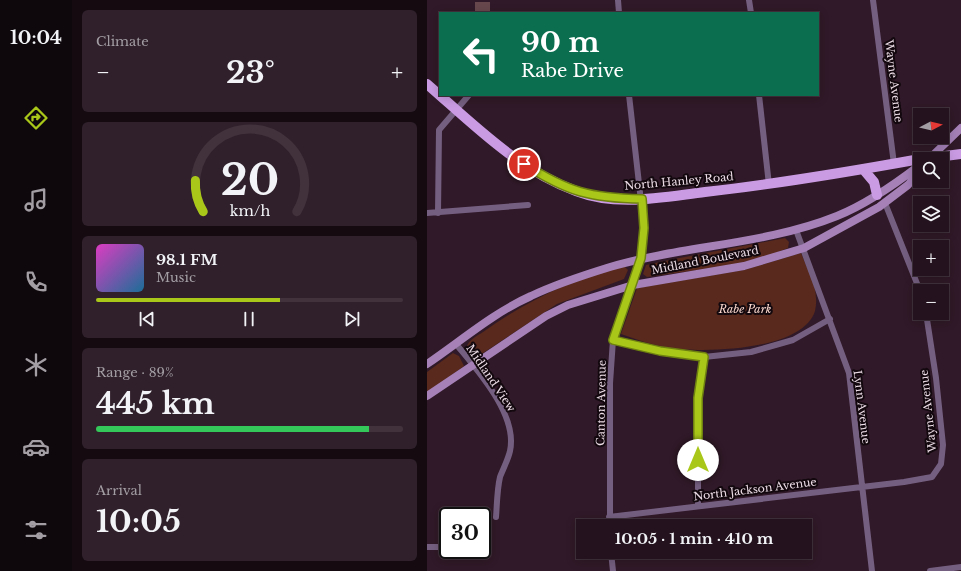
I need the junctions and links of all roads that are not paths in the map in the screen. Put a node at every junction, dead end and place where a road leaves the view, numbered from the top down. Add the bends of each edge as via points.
1 (618, 0) edge
2 (749, 0) edge
3 (873, 0) edge
4 (619, 12) edge
5 (751, 12) edge
6 (427, 84) edge
7 (439, 94) edge
8 (441, 96) edge
9 (468, 96) edge
10 (629, 96) edge
11 (759, 96) edge
12 (456, 109) junction
13 (961, 128) edge
14 (934, 152) edge
15 (961, 154) edge
16 (949, 156) edge
17 (913, 161) edge
18 (895, 164) junction
19 (863, 169) junction
20 (913, 171) edge
21 (913, 180) edge
22 (769, 185) junction
23 (877, 195) junction
24 (642, 199) junction
25 (885, 203) junction
26 (528, 205) dead end
27 (427, 213) edge
28 (438, 213) junction
29 (796, 230) junction
30 (803, 248) junction
31 (641, 258) junction
32 (917, 284) edge
33 (633, 285) junction
34 (830, 319) junction
35 (927, 320) edge
36 (613, 340) junction
37 (456, 344) junction
38 (704, 357) junction
39 (427, 364) edge
40 (473, 364) junction
41 (427, 396) edge
42 (904, 482) joint
43 (861, 487) junction
44 (698, 506) junction
45 (496, 517) dead end
46 (609, 517) joint
47 (427, 547) edge
48 (439, 547) edge
49 (612, 559) edge
50 (961, 567) edge
51 (613, 571) edge
52 (872, 571) edge
53 (930, 571) edge

1 - 4 street
2 - 5 street
3 - 18 street, Wayne Avenue
6 - 7 main road, North Hanley Road
8 - 12 main road, North Hanley Road
9 - 12 street
10 - 24 street, Canton Avenue
11 - 22 street
12 - 24 main road, North Hanley Road via 512,156 548,179 578,192 606,198
12 - 28 street via 439,130
13 - 14 main road
15 - 16 main road, North Hanley Road
17 - 18 main road, North Hanley Road
18 - 19 main road, North Hanley Road
19 - 22 main road, North Hanley Road
19 - 23 main road via 874,182
20 - 23 main road, Midland Boulevard
21 - 25 main road, Midland Boulevard
22 - 24 main road, North Hanley Road
23 - 29 main road, Midland Boulevard via 838,216
24 - 31 street, Canton Avenue via 644,228
25 - 30 main road, Midland Boulevard
25 - 32 street
26 - 28 street
27 - 28 street
29 - 30 street, Lynn Avenue
29 - 31 main road, Midland Boulevard
30 - 33 main road, Midland Boulevard via 744,266
30 - 34 street, Lynn Avenue
31 - 33 street, Canton Avenue
31 - 37 main road, Midland Boulevard via 608,267 530,296
33 - 36 street, Canton Avenue
33 - 40 main road, Midland Boulevard via 561,308
34 - 38 street via 793,340 751,352
34 - 43 street, Lynn Avenue via 849,373
35 - 42 street, Wayne Avenue via 936,378 943,458 932,477
36 - 38 street via 660,351
36 - 46 street, Canton Avenue via 610,383
37 - 39 main road, Midland Boulevard
37 - 40 street, Midland View
38 - 44 street via 698,398
40 - 41 main road, Midland Boulevard
40 - 45 street, Midland View via 501,407 510,427 510,452 500,478
42 - 43 street, North Jackson Avenue
43 - 44 street, North Jackson Avenue
43 - 52 street, Lynn Avenue
44 - 46 street, North Jackson Avenue
47 - 48 street
49 - 51 street
50 - 53 street

